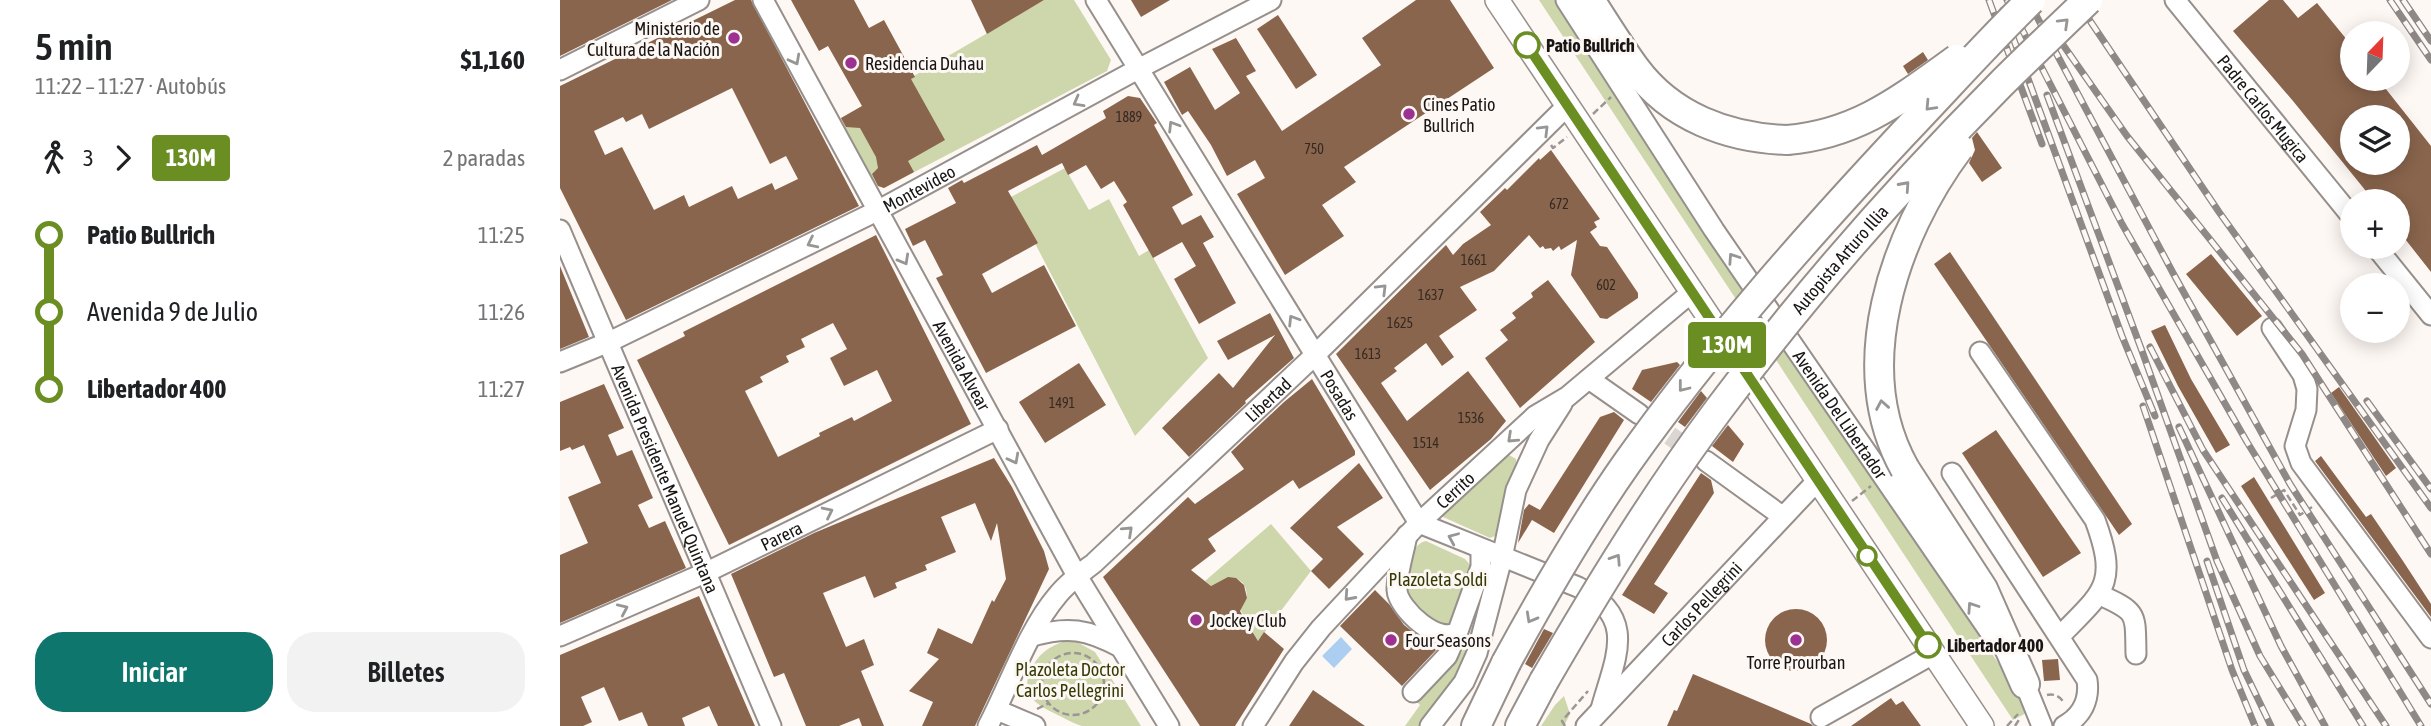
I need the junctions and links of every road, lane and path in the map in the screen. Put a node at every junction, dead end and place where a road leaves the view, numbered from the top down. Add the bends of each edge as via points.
1 (699, 0) edge
2 (763, 0) edge
3 (1096, 0) edge
4 (1271, 0) edge
5 (1497, 0) edge
6 (1566, 0) edge
7 (1590, 0) edge
8 (2031, 0) edge
9 (2088, 0) edge
10 (2175, 0) edge
11 (2010, 20) junction
12 (2039, 47) junction
13 (1138, 69) junction
14 (560, 70) edge
15 (1567, 106) junction
16 (2340, 202) edge
17 (877, 211) junction
18 (560, 230) edge
19 (2386, 259) edge
20 (1692, 292) junction
21 (2431, 315) edge
22 (2272, 328) dead end
23 (609, 342) junction
24 (1980, 352) dead end
25 (1315, 355) junction
26 (560, 362) edge
27 (1590, 379) junction
28 (1567, 397) junction
29 (1639, 414) tunnel mouth
30 (998, 429) junction
31 (1706, 461) tunnel mouth
32 (1952, 473) dead end
33 (1817, 481) junction
34 (1874, 484) dead end
35 (2326, 497) junction
36 (2271, 498) dead end
37 (1838, 513) junction
38 (1782, 516) junction
39 (1413, 529) junction
40 (1480, 549) junction
41 (1502, 558) junction
42 (707, 572) junction
43 (1077, 576) junction
44 (2100, 595) junction
45 (1458, 631) junction
46 (560, 636) edge
47 (1032, 636) junction
48 (2060, 636) junction
49 (2431, 638) edge
50 (1120, 647) junction
51 (1933, 653) junction
52 (2136, 654) dead end
53 (1413, 692) dead end
54 (2027, 698) junction
55 (1095, 707) joint
56 (1601, 709) junction
57 (1821, 717) dead end
58 (992, 718) edge
59 (2075, 722) edge
60 (1166, 724) edge
61 (771, 726) edge
62 (1035, 726) edge
63 (1253, 726) edge
64 (1430, 726) edge
65 (1476, 726) edge
66 (1520, 726) edge
67 (1586, 726) edge
68 (1982, 726) edge
69 (2007, 726) edge
70 (2042, 726) edge

1 - 14 street
2 -> 17 street, Avenida Alvear
3 - 13 street, Posadas
4 - 13 street, Montevideo
5 - 15 main road
54 -> 6 street, Avenida Del Libertador
7 - 11 highway, bridge via 1636,69 1667,101 1719,130 1762,139 1807,139 1864,120 1888,108
8 - 11 highway, bridge
12 -> 9 highway, Autopista Arturo Illia, bridge
10 - 16 street, Padre Carlos Mugica
11 -> 65 highway, bridge via 1809,237 1661,417 1552,579
54 -> 12 highway, bridge via 1983,589 1905,469 1889,435 1879,387 1879,355 1887,296 1915,222 1971,131
66 -> 12 highway, Autopista Arturo Illia, bridge via 1637,527 1718,410 1818,285 1920,170
13 -> 17 street, Montevideo
25 -> 13 street, Posadas
15 - 20 main road
25 -> 15 street, Libertad
17 -> 23 street, Montevideo
17 -> 30 street, Avenida Alvear
18 - 23 street, Avenida Presidente Manuel Quintana
19 - 21 street
20 - 27 street, Cerrito
20 - 33 main road
22 - 35 street via 2303,375 2306,410 2295,446 2301,463
23 - 26 street, Montevideo
23 - 42 street, Avenida Presidente Manuel Quintana
24 - 44 street via 2095,520 2107,567
25 - 39 street, Posadas
43 -> 25 street, Libertad
27 - 28 street, Cerrito
27 - 29 street
28 -> 39 street, Cerrito via 1535,416
28 - 41 street via 1539,440 1520,482
42 -> 30 street, Parera
30 -> 43 street, Avenida Alvear
31 - 38 street
32 - 48 street
33 - 37 main road
33 - 38 street, Carlos Pellegrini
34 - 37 path
35 - 36 path via 2300,515 2284,490
35 - 49 street
37 - 51 main road
38 - 56 street, Carlos Pellegrini
40 -> 39 street
39 - 45 street via 1397,588 1401,602 1436,634 1452,636
39 -> 63 street, Cerrito via 1321,628
40 - 41 street
40 - 45 street via 1481,567
41 - 56 street via 1586,591 1611,613 1619,640
41 - 64 street via 1474,661 1459,690
46 -> 42 street, Parera
42 - 61 street, Avenida Presidente Manuel Quintana
43 - 47 street, Libertad via 1055,598
43 - 50 street, Avenida Alvear
44 - 48 street
44 - 52 street via 2130,610 2135,619
45 - 53 street via 1447,656
47 - 50 street via 1076,630
47 - 58 street, Libertad
48 - 59 street via 2087,680 2089,692
50 - 60 street, Avenida Alvear
51 - 57 street
51 - 68 main road
54 - 59 path via 2052,694 2060,698
54 - 69 path
54 - 70 street, Avenida Del Libertador
55 - 55 path via 1104,689 1095,661 1066,654 1049,665 1044,694 1056,710 1076,715
56 - 67 street, Carlos Pellegrini
58 - 62 street

